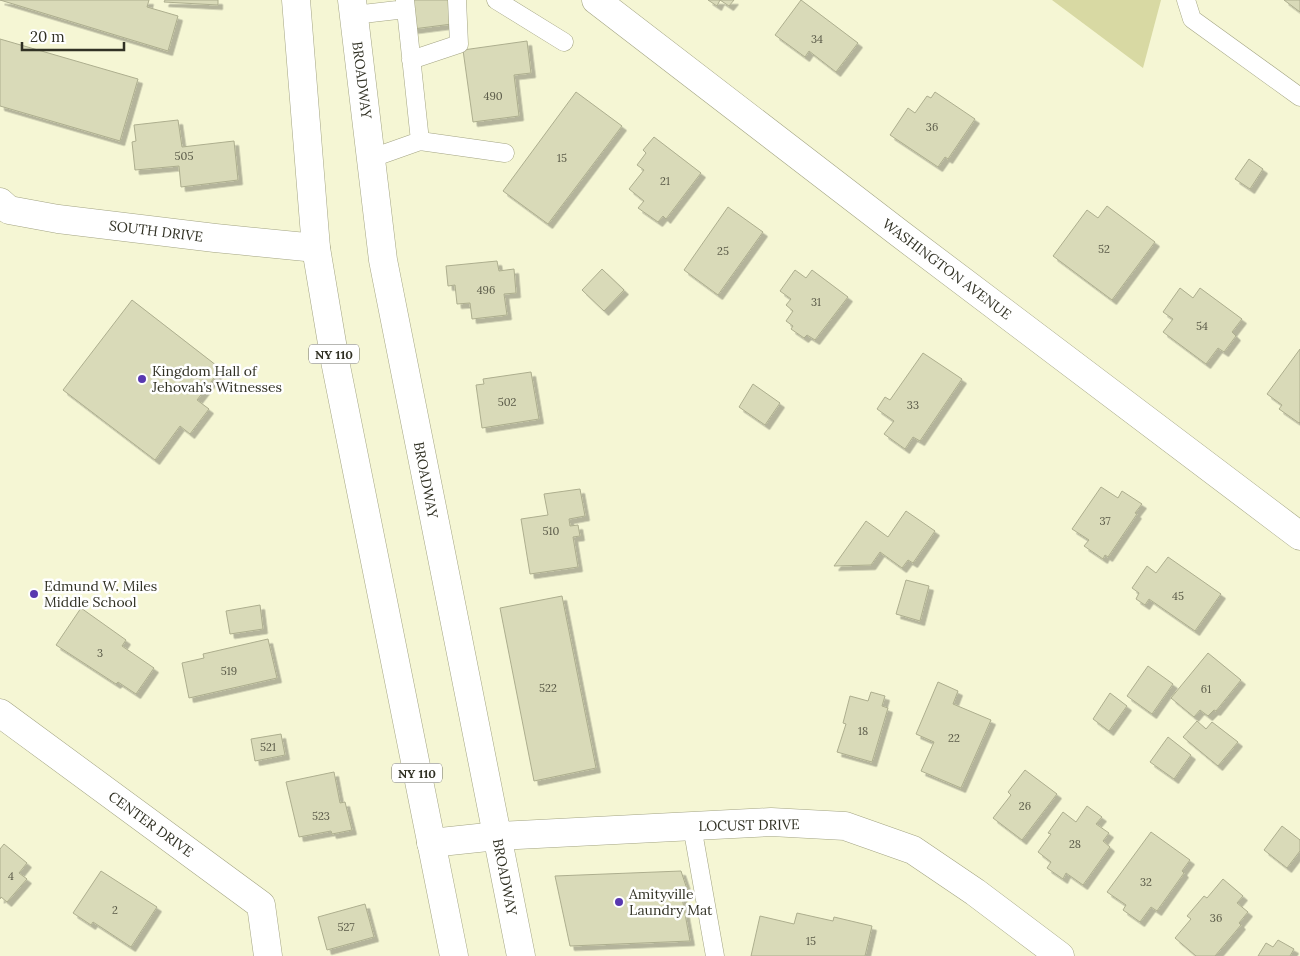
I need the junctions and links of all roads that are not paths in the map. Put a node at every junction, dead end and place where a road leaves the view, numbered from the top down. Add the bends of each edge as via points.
1 (296, 0) edge
2 (457, 0) edge
3 (496, 0) edge
4 (596, 0) edge
5 (1186, 0) edge
6 (406, 4) edge
7 (353, 7) edge
8 (564, 42) dead end
9 (411, 60) junction
10 (1300, 96) edge
11 (420, 141) junction
12 (505, 153) dead end
13 (372, 158) junction
14 (3, 207) edge
15 (316, 248) junction
16 (1300, 536) edge
17 (0, 713) edge
18 (692, 826) junction
19 (497, 836) junction
20 (431, 843) junction
21 (268, 956) edge
22 (454, 956) edge
23 (520, 956) edge
24 (715, 956) edge
25 (1060, 956) edge

1 - 15 street, NY 110
2 - 9 lane via 459,44
3 - 8 lane
4 - 16 street, WASHINGTON AVENUE
5 - 10 lane via 1192,19
6 - 7 lane
6 - 9 lane
7 - 13 street, BROADWAY
9 - 11 lane
11 - 12 lane
11 - 13 lane
13 - 19 street, BROADWAY via 383,260
14 - 15 street, SOUTH DRIVE via 58,219
15 - 20 street, NY 110 via 337,370
17 - 21 street, CENTER DRIVE via 261,905
18 - 19 street, LOCUST DRIVE
18 - 24 lane
18 - 25 street, LOCUST DRIVE via 771,822 844,826 913,850
19 - 20 street, LOCUST DRIVE
19 - 23 street, BROADWAY
20 - 22 street, NY 110

